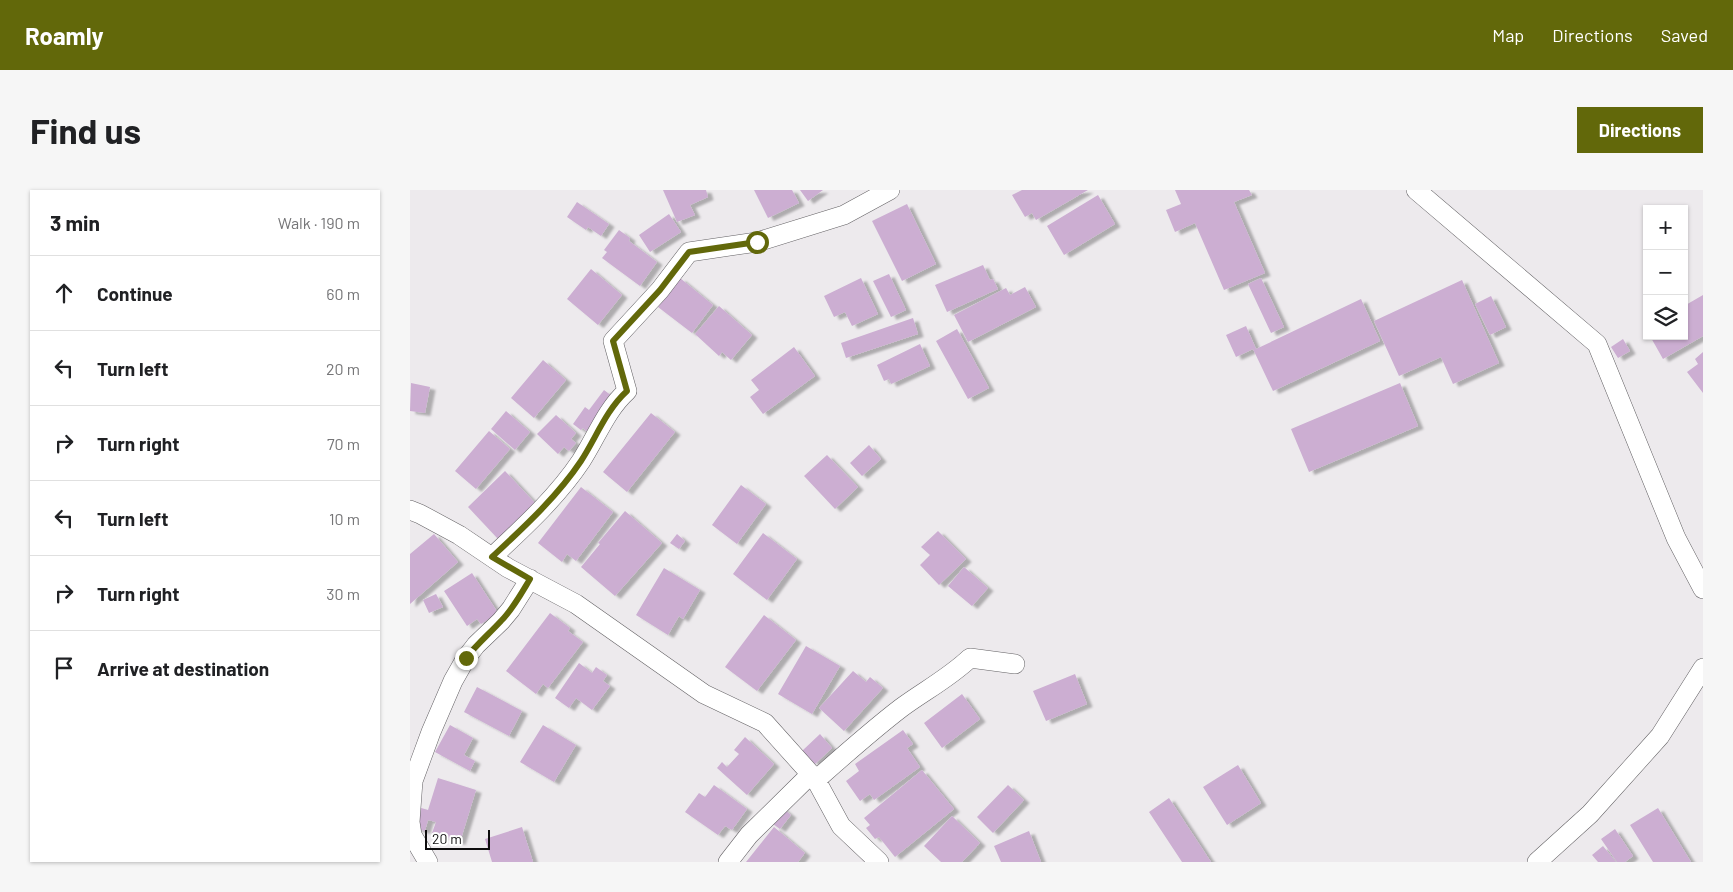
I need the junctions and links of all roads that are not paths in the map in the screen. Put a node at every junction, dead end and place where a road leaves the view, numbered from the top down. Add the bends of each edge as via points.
1 (890, 190) edge
2 (1416, 190) edge
3 (410, 510) edge
4 (492, 557) junction
5 (530, 579) junction
6 (1703, 589) edge
7 (1015, 664) dead end
8 (1703, 668) edge
9 (813, 778) junction
10 (428, 862) edge
11 (728, 862) edge
12 (879, 862) edge
13 (1536, 862) edge

1 - 4 street via 836,218 757,242 689,252 660,290 613,341 627,391 618,399 568,478
2 - 6 street via 1597,344 1676,538
3 - 4 street via 459,535
4 - 5 street
5 - 9 street via 576,604 704,694 765,723
5 - 10 street via 511,609 466,658 431,732 413,782 410,822 412,835
7 - 9 street via 970,658
8 - 13 street via 1660,736 1590,814
9 - 11 street via 750,835
9 - 12 street via 841,826

